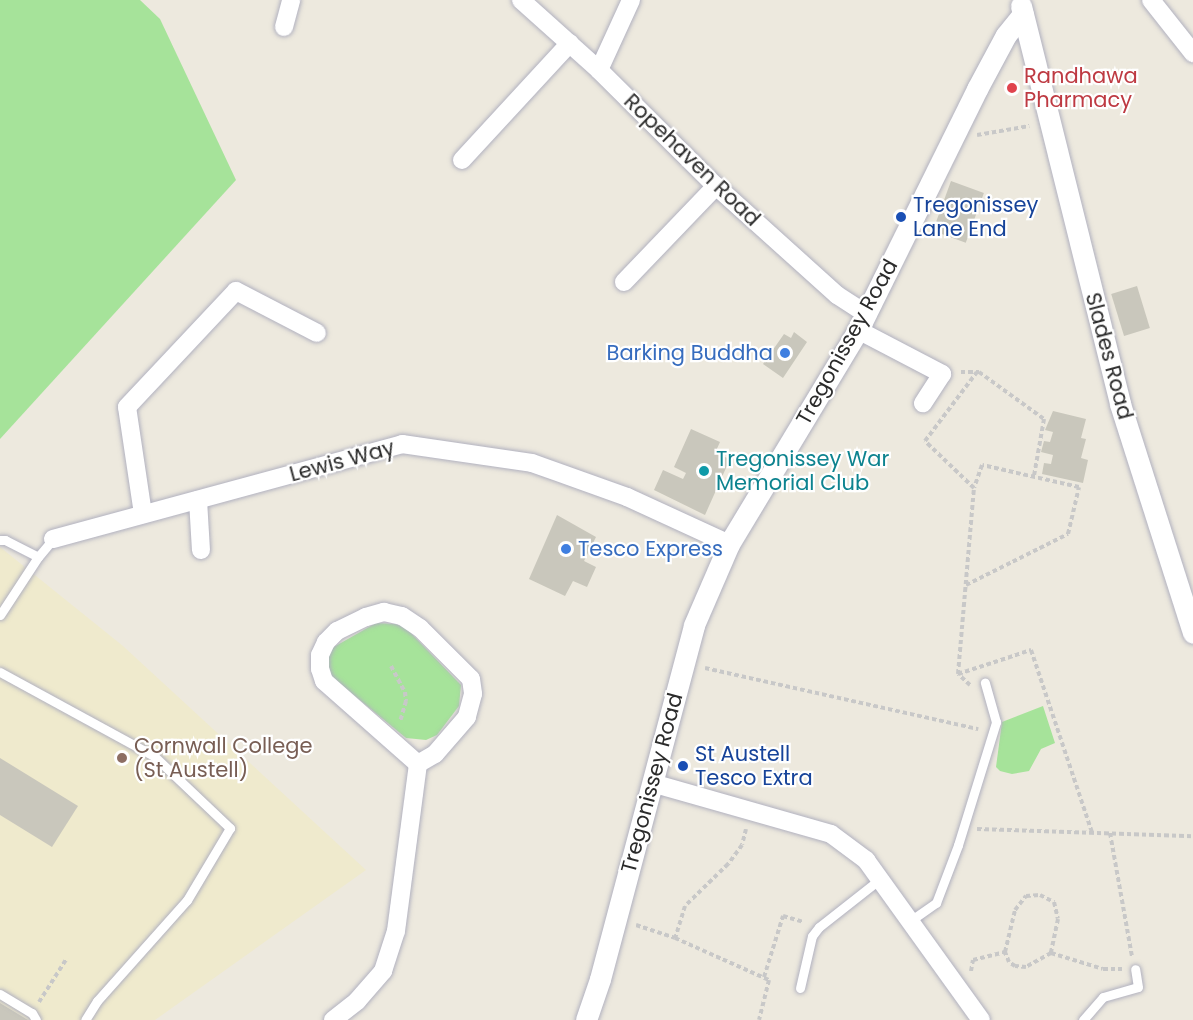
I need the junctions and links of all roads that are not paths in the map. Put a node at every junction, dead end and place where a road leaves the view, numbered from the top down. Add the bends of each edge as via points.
1 (291, 0) edge
2 (521, 0) edge
3 (631, 0) edge
4 (1151, 0) edge
5 (1022, 7) edge
6 (284, 27) dead end
7 (570, 43) junction
8 (1193, 53) edge
9 (599, 70) junction
10 (462, 160) dead end
11 (716, 186) junction
12 (624, 282) dead end
13 (862, 322) junction
14 (316, 333) dead end
15 (923, 403) dead end
16 (198, 500) junction
17 (143, 514) junction
18 (53, 539) joint
19 (0, 540) edge
20 (729, 544) junction
21 (201, 550) dead end
22 (38, 557) junction
23 (0, 615) edge
24 (1193, 633) edge
25 (0, 672) edge
26 (985, 683) road end
27 (418, 764) junction
28 (652, 783) junction
29 (880, 879) junction
30 (910, 921) junction
31 (1135, 969) road end
32 (800, 988) dead end
33 (0, 994) edge
34 (34, 1016) edge
35 (85, 1020) edge
36 (333, 1020) edge
37 (586, 1020) edge
38 (981, 1020) edge
39 (1083, 1020) edge

1 - 6 street
2 - 7 street, Ropehaven Road
3 - 9 street
4 - 8 street
5 - 13 street, Tregonissey Road
5 - 24 street, Slades Road via 1120,404
7 - 9 street, Ropehaven Road
7 - 10 street
9 - 11 street, Ropehaven Road
11 - 12 street
11 - 13 street, Ropehaven Road
13 - 15 street, Ropehaven Road via 942,374
13 - 20 street, Tregonissey Road
14 - 17 street via 236,291 127,407
16 - 17 street, Lewis Way
16 - 20 street, Lewis Way via 402,444 532,463 627,497
16 - 21 street
17 - 18 street, Lewis Way
18 - 22 lane
19 - 22 lane
20 - 28 street, Tregonissey Road via 694,625
22 - 23 lane
25 - 35 lane via 154,756 230,828 187,900 97,1001
26 - 30 lane via 996,722 964,826 936,903
27 - 27 street via 435,754 467,717 473,694 471,679 420,628 402,616 384,612 366,617 337,631 326,642 320,655 324,681
27 - 36 street via 396,931 383,971 357,1001
28 - 29 street via 831,834 866,860
28 - 37 street, Tregonissey Road
29 - 30 street
29 - 32 lane via 812,936
30 - 38 street
31 - 39 lane via 1138,987 1103,997
33 - 34 lane

